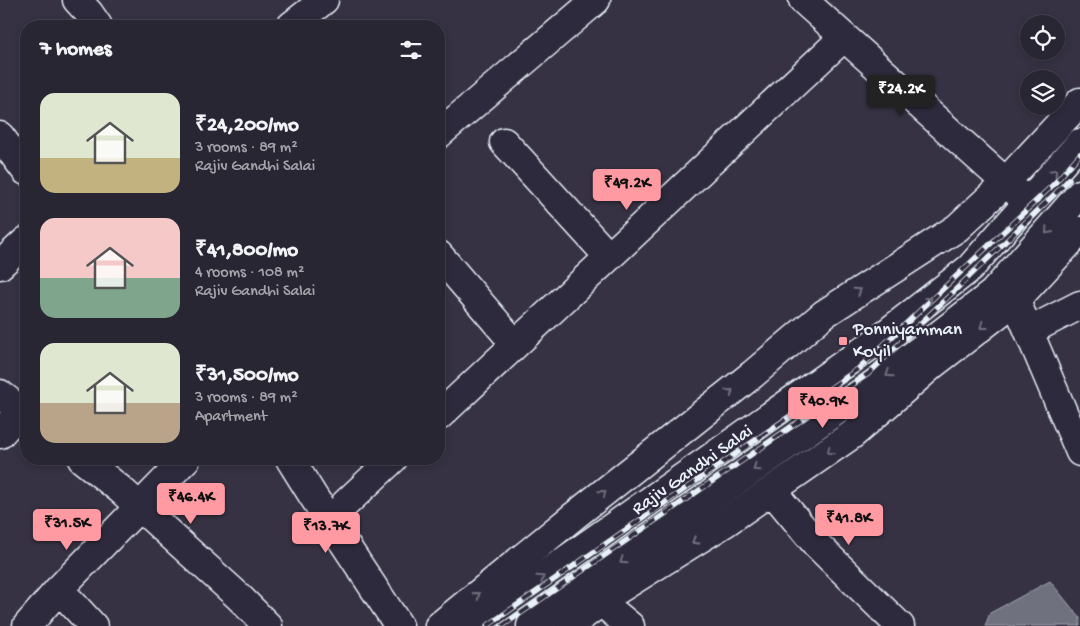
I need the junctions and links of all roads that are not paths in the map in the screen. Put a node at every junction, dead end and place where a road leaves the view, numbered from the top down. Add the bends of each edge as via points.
1 (596, 0) edge
2 (803, 0) edge
3 (844, 37) junction
4 (1080, 102) edge
5 (445, 129) edge
6 (0, 136) edge
7 (504, 142) dead end
8 (1080, 143) edge
9 (20, 163) edge
10 (1006, 182) junction
11 (1080, 194) edge
12 (1028, 202) junction
13 (1080, 231) edge
14 (20, 247) edge
15 (609, 257) junction
16 (445, 262) edge
17 (0, 265) edge
18 (1011, 289) junction
19 (1080, 305) edge
20 (1029, 331) junction
21 (515, 344) junction
22 (0, 394) edge
23 (445, 407) edge
24 (20, 410) edge
25 (20, 416) edge
26 (0, 434) edge
27 (1080, 452) edge
28 (90, 465) edge
29 (180, 465) edge
30 (294, 465) edge
31 (376, 465) edge
32 (772, 490) junction
33 (345, 504) dead end
34 (139, 507) junction
35 (59, 590) junction
36 (601, 602) junction
37 (27, 626) edge
38 (93, 626) edge
39 (268, 626) edge
40 (399, 626) edge
41 (439, 626) edge
42 (472, 626) edge
43 (531, 626) edge
44 (569, 626) edge
45 (630, 626) edge
46 (900, 626) edge

1 - 5 street
2 - 3 street
3 - 10 street
3 - 15 street
4 - 10 street
6 - 9 street
7 - 15 street
12 -> 8 street, Rajiv Gandhi Salai
10 - 12 street
41 -> 10 street via 824,314 957,228
11 -> 18 street, Rajiv Gandhi Salai
42 -> 12 street, Rajiv Gandhi Salai via 874,343 970,268
13 - 18 street
14 - 17 street
15 - 21 street
16 - 21 street
18 - 20 street
18 -> 32 street via 932,365 853,434
18 -> 43 street, Rajiv Gandhi Salai via 993,293 894,370
19 - 20 street
20 - 27 street
21 - 23 street
22 - 24 street
25 - 26 street
28 - 34 street
29 - 34 street
30 - 40 street
31 - 33 street
32 -> 36 street
32 - 46 street via 817,545
34 - 35 street
34 - 39 street
35 - 37 street
35 - 38 street
36 - 44 street
36 - 45 street

